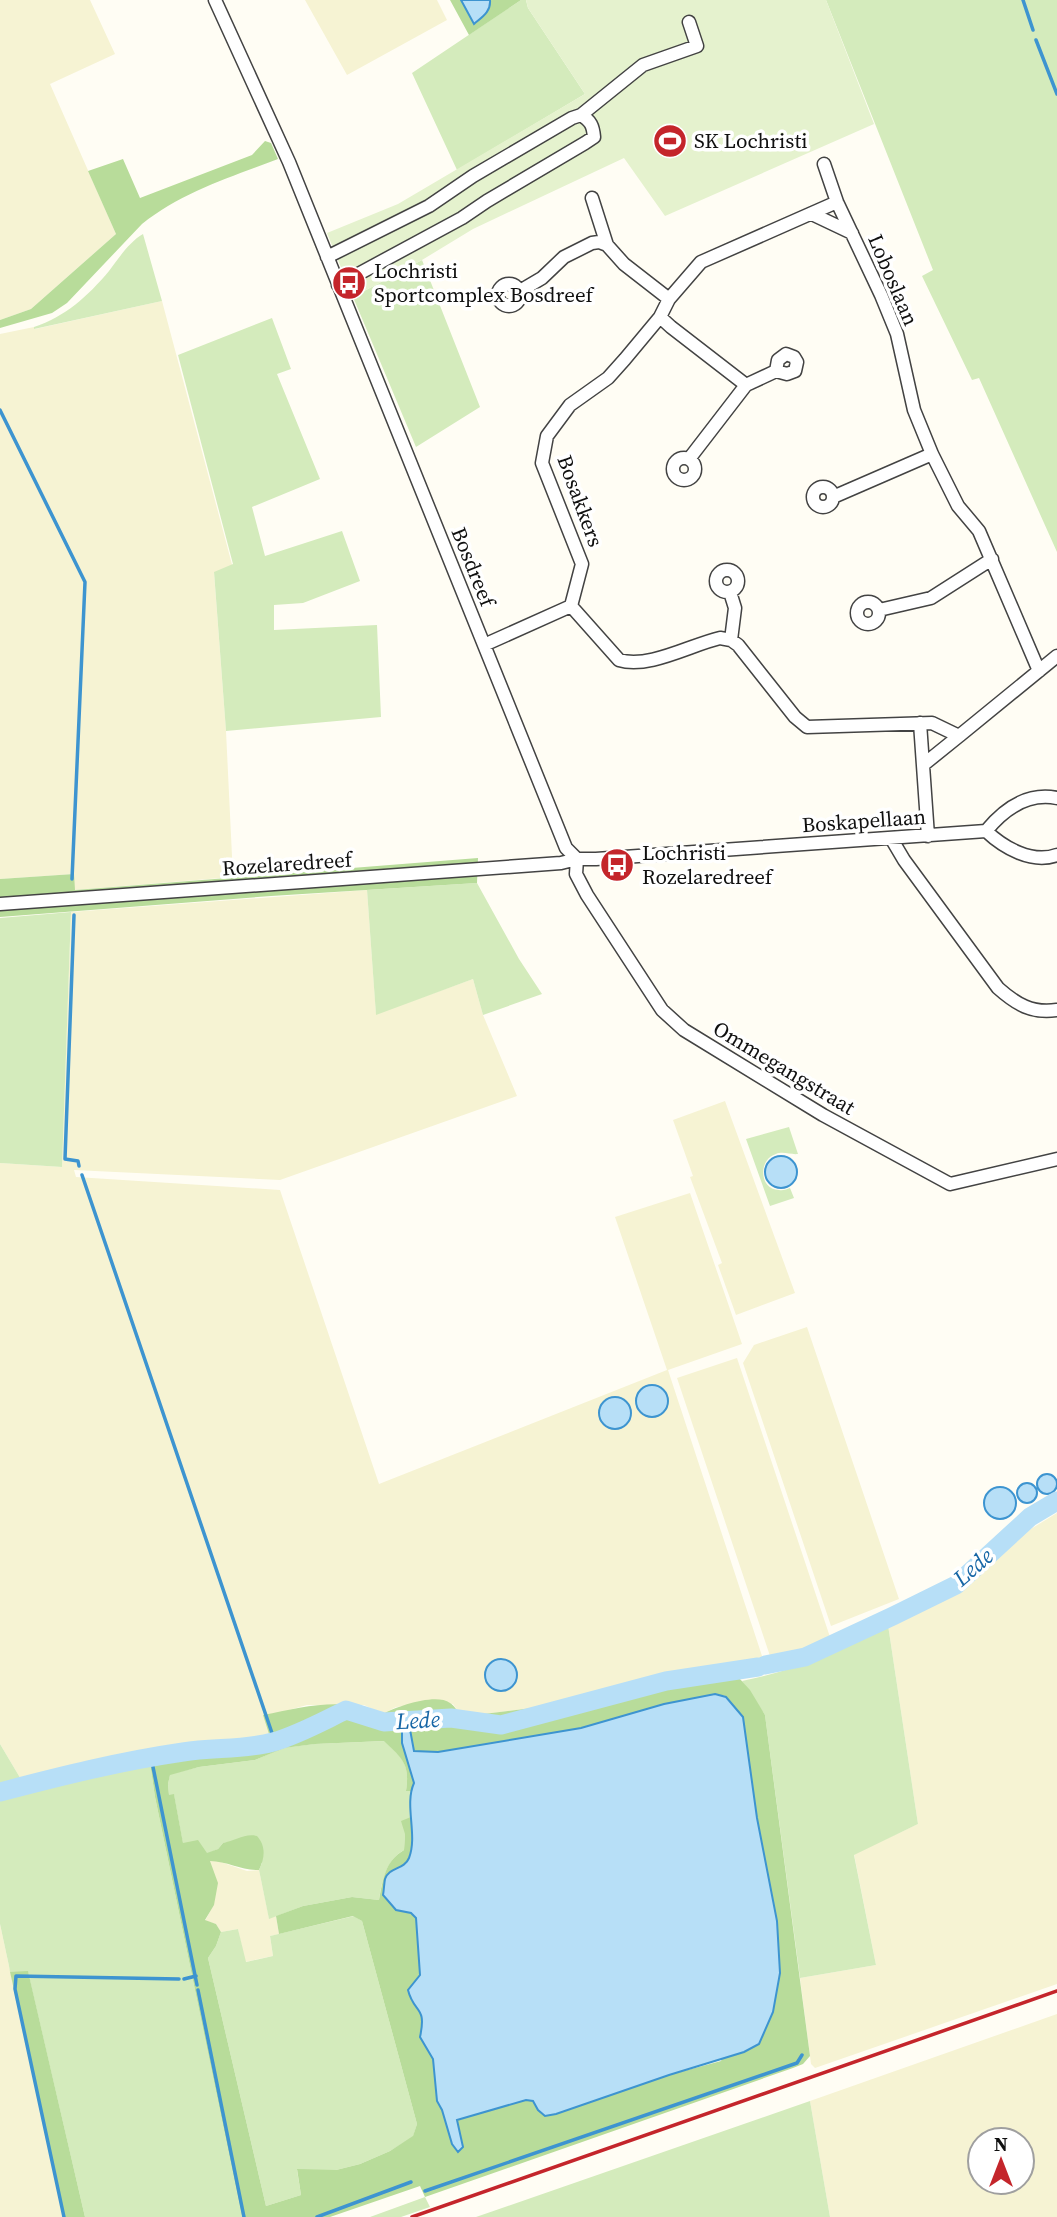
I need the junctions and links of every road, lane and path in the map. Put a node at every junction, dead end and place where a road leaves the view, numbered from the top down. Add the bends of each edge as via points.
1 (215, 0) edge
2 (690, 22) dead end
3 (582, 116) junction
4 (824, 164) dead end
5 (592, 198) dead end
6 (837, 202) junction
7 (812, 214) junction
8 (852, 233) junction
9 (607, 244) junction
10 (327, 257) junction
11 (338, 285) junction
12 (520, 291) dead end
13 (669, 299) junction
14 (660, 317) junction
15 (776, 371) dead end
16 (746, 385) junction
17 (933, 454) junction
18 (689, 459) dead end
19 (833, 497) dead end
20 (992, 559) junction
21 (730, 592) dead end
22 (571, 606) junction
23 (879, 610) dead end
24 (731, 640) junction
25 (484, 645) junction
26 (1057, 656) edge
27 (1039, 671) junction
28 (920, 723) junction
29 (959, 736) junction
30 (923, 765) junction
31 (1057, 798) edge
32 (986, 831) junction
33 (928, 836) junction
34 (891, 838) junction
35 (1057, 855) edge
36 (577, 859) junction
37 (0, 904) edge
38 (1057, 1010) edge
39 (1057, 1159) edge

1 - 10 street, Bosdreef
2 - 3 street via 696,46 643,65
3 - 10 street via 473,176 429,206
3 - 11 street via 589,120 594,136 585,143 462,218
4 - 6 street, Loboslaan
5 - 9 street
6 - 7 street, Bosakkers
6 - 8 street, Loboslaan
7 - 8 street
7 - 13 street, Bosakkers via 701,262
8 - 17 street, Loboslaan via 897,334 914,410
9 - 12 street via 592,243 575,250
9 - 13 street via 624,264
10 - 11 street, Bosdreef
11 - 25 street, Bosdreef
13 - 14 street, Bosakkers
14 - 16 street
14 - 22 street, Bosakkers via 608,378 570,405 547,436 542,463 582,565
15 - 16 street
16 - 18 street
17 - 19 street
17 - 20 street, Loboslaan via 957,506 979,531
20 - 23 street via 930,598
20 - 27 street, Loboslaan
21 - 24 street via 735,608
22 - 24 street via 619,660 630,663 720,638
22 - 25 street
24 - 28 street via 807,727
25 - 36 street, Bosdreef via 566,848
26 - 27 street
27 - 29 street
28 - 29 street via 932,723
28 - 30 street
29 - 30 street
30 - 33 street
31 - 32 street via 1033,797 1019,803
32 - 33 street, Boskapellaan
32 - 35 street via 1027,856
33 - 34 street, Boskapellaan
34 - 36 street, Boskapellaan
34 - 38 street via 998,988 1024,1007
36 - 37 street, Rozelaredreef
36 - 39 street, Ommegangstraat via 576,874 587,895 662,1010 684,1030 823,1115 950,1184

